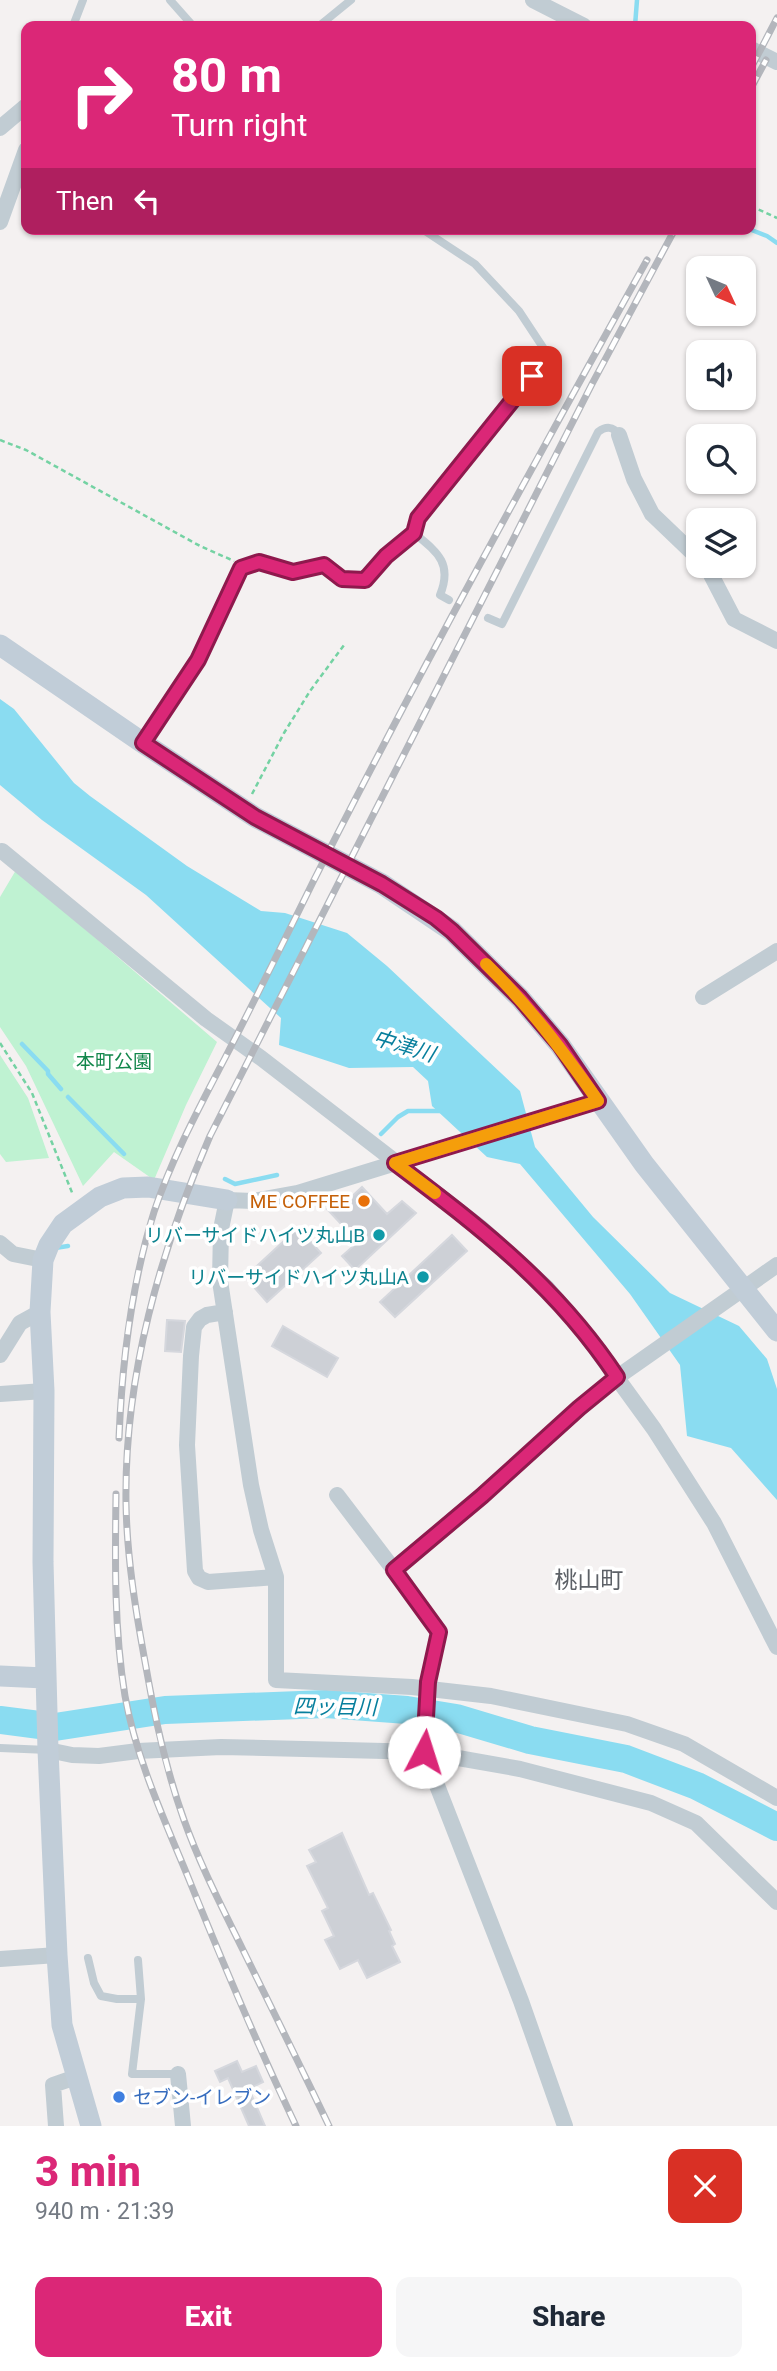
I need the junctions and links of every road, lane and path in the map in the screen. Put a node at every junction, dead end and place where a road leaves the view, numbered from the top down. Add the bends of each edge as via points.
1 (83, 0) edge
2 (170, 0) edge
3 (351, 0) edge
4 (533, 0) edge
5 (75, 21) edge
6 (189, 21) edge
7 (325, 21) edge
8 (574, 21) edge
9 (756, 51) edge
10 (777, 62) edge
11 (21, 110) edge
12 (0, 128) edge
13 (21, 164) edge
14 (756, 208) edge
15 (777, 218) edge
16 (0, 222) edge
17 (431, 235) edge
18 (619, 435) joint
19 (0, 440) edge
20 (414, 533) junction
21 (686, 547) edge
22 (247, 566) junction
23 (713, 578) edge
24 (449, 600) dead end
25 (488, 618) dead end
26 (777, 641) edge
27 (0, 645) edge
28 (344, 645) dead end
29 (143, 743) junction
30 (244, 810) junction
31 (1, 850) edge
32 (777, 951) edge
33 (703, 997) dead end
34 (0, 1043) edge
35 (588, 1105) junction
36 (395, 1163) junction
37 (227, 1200) junction
38 (79, 1211) junction
39 (0, 1243) edge
40 (43, 1260) junction
41 (777, 1265) edge
42 (738, 1293) junction
43 (40, 1312) junction
44 (225, 1312) junction
45 (777, 1331) edge
46 (0, 1354) edge
47 (621, 1374) junction
48 (44, 1391) junction
49 (0, 1394) edge
50 (337, 1495) dead end
51 (394, 1570) junction
52 (276, 1577) junction
53 (777, 1647) edge
54 (0, 1676) edge
55 (46, 1689) junction
56 (428, 1695) junction
57 (48, 1746) junction
58 (0, 1748) edge
59 (424, 1748) junction
60 (777, 1798) edge
61 (777, 1902) edge
62 (57, 1955) junction
63 (88, 1958) dead end
64 (0, 1959) edge
65 (138, 1960) dead end
66 (141, 1999) junction
67 (178, 2074) joint
68 (76, 2077) junction
69 (56, 2126) edge
70 (91, 2126) edge
71 (183, 2126) edge
72 (565, 2126) edge

1 - 5 lane
2 - 6 lane
3 - 7 lane
4 - 8 street
9 - 10 street
11 - 12 street
13 - 16 street
14 - 15 path
17 - 20 lane via 475,264 519,311 548,355 418,518
18 - 21 street via 652,514
18 - 25 lane via 609,427 598,432 502,624
19 - 22 path via 200,546
20 - 22 lane via 365,580 342,579 324,565 293,572 259,562
20 - 24 lane via 442,562 446,572 440,595
22 - 29 lane via 241,568 198,660
23 - 26 street via 734,619
27 - 29 street
28 - 30 path via 284,733
29 - 30 street
30 - 35 street via 382,884 452,931 560,1045
31 - 36 street via 206,1019
32 - 33 street
34 - 38 path via 32,1093
35 - 36 street
35 - 42 street via 644,1164
36 - 37 street via 298,1193 253,1201
36 - 47 street via 480,1227 547,1288
37 - 38 street via 148,1187 123,1188
37 - 44 street via 220,1251
38 - 40 street via 63,1224
39 - 40 street via 13,1254
40 - 43 street
41 - 42 street
42 - 45 street
42 - 47 street
43 - 46 street via 20,1323
43 - 48 street
44 - 52 street via 251,1485
44 - 52 street via 207,1315 194,1326 187,1445 195,1571 208,1582
47 - 51 street
47 - 53 street via 714,1523
48 - 49 street
48 - 55 street
50 - 51 street
51 - 56 street via 439,1632
52 - 56 street via 276,1680
54 - 55 street
55 - 57 street
56 - 59 street
56 - 60 street via 491,1696 626,1724 684,1744
57 - 58 lane
57 - 59 street via 72,1755 99,1756 221,1747
57 - 62 street
59 - 61 street via 651,1803 696,1822
59 - 72 street
62 - 64 street
62 - 68 street via 62,2025
63 - 66 lane via 101,1996
65 - 66 lane
66 - 67 lane via 132,2074
67 - 71 street
68 - 69 street via 53,2085
68 - 70 street

